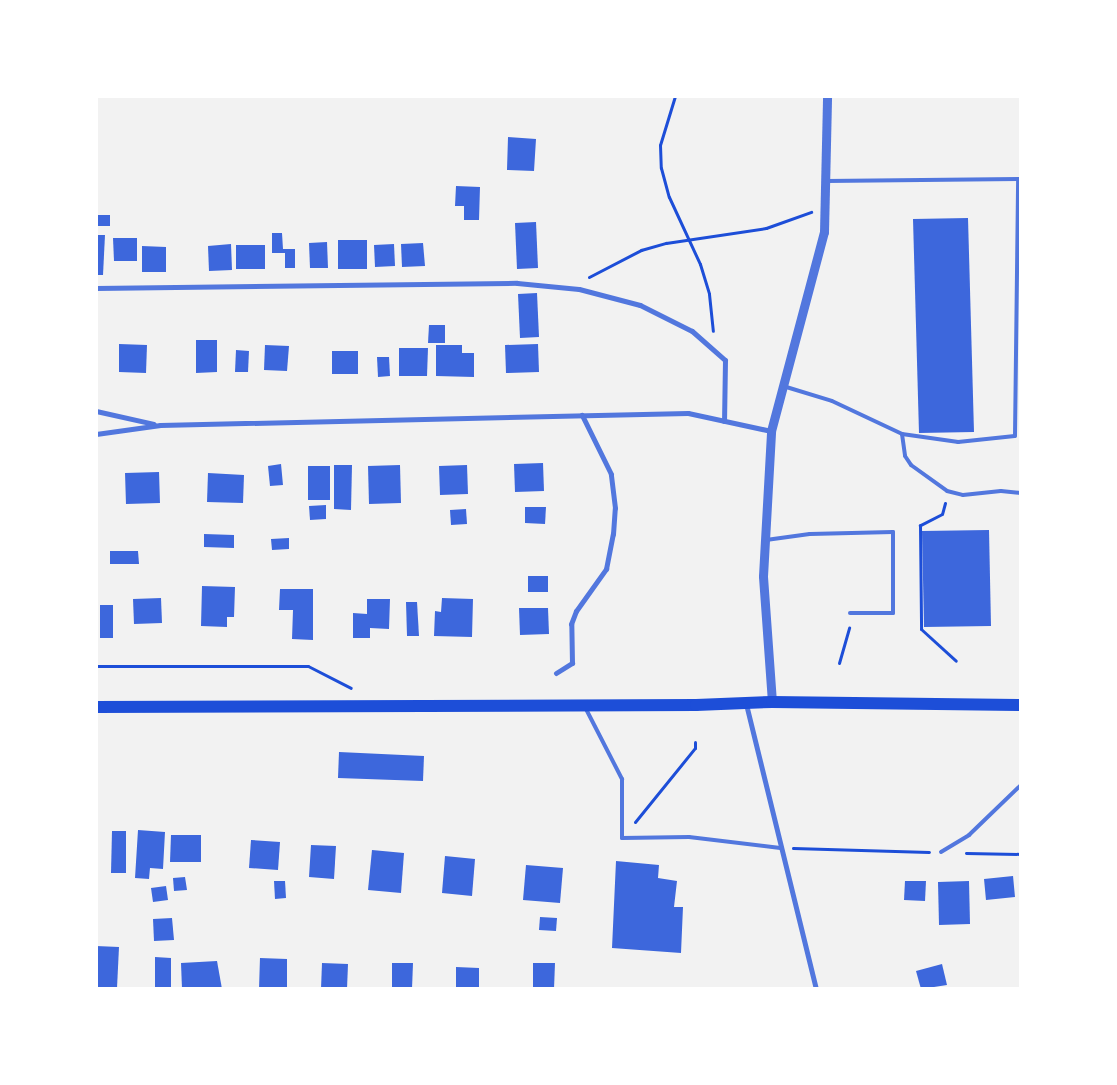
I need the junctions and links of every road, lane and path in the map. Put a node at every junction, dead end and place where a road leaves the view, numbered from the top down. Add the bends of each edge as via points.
1 (675, 96) edge
2 (827, 96) edge
3 (826, 181) junction
4 (825, 209) junction
5 (690, 240) junction
6 (96, 288) edge
7 (571, 288) junction
8 (725, 360) junction
9 (783, 386) junction
10 (96, 411) edge
11 (582, 415) junction
12 (724, 421) junction
13 (160, 425) junction
14 (771, 431) junction
15 (1021, 433) edge
16 (96, 434) edge
17 (902, 434) junction
18 (1014, 436) junction
19 (947, 491) junction
20 (1021, 493) edge
21 (766, 540) junction
22 (850, 613) dead end
23 (849, 627) dead end
24 (956, 661) dead end
25 (839, 663) dead end
26 (96, 666) edge
27 (556, 673) dead end
28 (354, 690) dead end
29 (772, 702) junction
30 (746, 704) junction
31 (584, 705) junction
32 (1021, 705) edge
33 (96, 707) edge
34 (695, 742) dead end
35 (1021, 785) edge
36 (622, 838) junction
37 (780, 848) junction
38 (941, 852) junction
39 (1021, 854) edge
40 (816, 989) edge

1 - 5 path via 660,145 661,168 669,197
2 - 3 street
3 - 4 street
3 - 18 lane via 1018,179
4 - 5 path via 766,228
4 - 9 street via 824,232
5 - 7 path via 641,250
5 - 8 path via 709,294 715,344
6 - 7 street via 517,283
7 - 8 street via 640,305 692,331
8 - 12 street
9 - 14 street
9 - 17 lane via 832,401
10 - 13 street
11 - 12 street via 688,413
11 - 13 street
11 - 27 street via 611,474 615,508 613,534 606,569 576,611 571,624 572,663
12 - 14 street
13 - 16 street
14 - 21 street
15 - 18 lane
17 - 18 lane via 958,442
17 - 19 lane via 905,456 912,465
19 - 20 lane via 963,495 1001,491
19 - 24 path via 943,513 920,525 921,629
21 - 22 lane via 810,534 893,532 893,613
21 - 29 street via 763,576
23 - 25 path
26 - 28 path via 308,666
29 - 30 main road
29 - 32 main road
30 - 31 main road
30 - 37 street
31 - 33 main road
31 - 36 lane via 622,779
34 - 36 path via 695,748
35 - 38 lane via 969,835
36 - 37 lane via 688,837
37 - 38 path
37 - 40 street via 793,883
38 - 39 path

